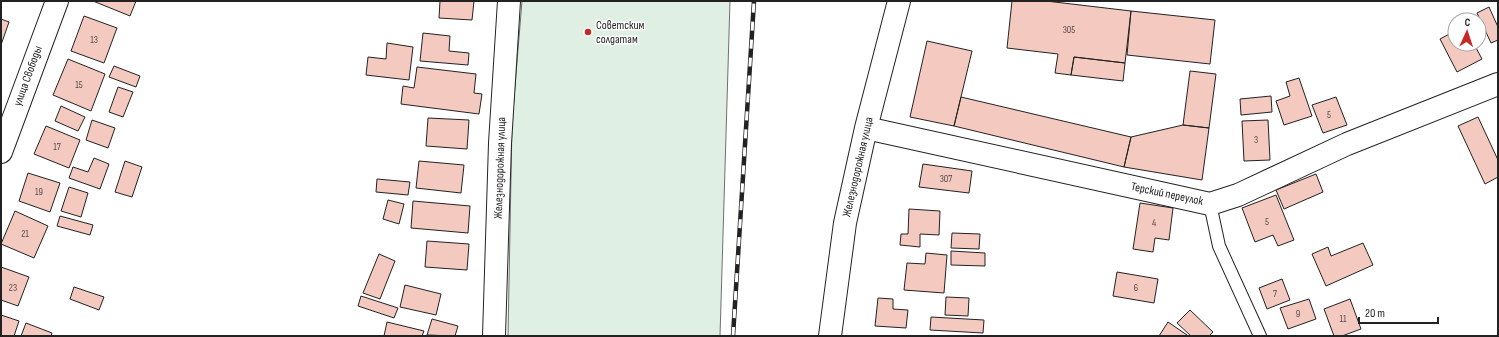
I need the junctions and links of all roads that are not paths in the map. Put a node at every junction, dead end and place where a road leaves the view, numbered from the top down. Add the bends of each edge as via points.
1 (57, 1) edge
2 (509, 1) edge
3 (899, 1) edge
4 (1498, 84) edge
5 (866, 128) junction
6 (1, 152) edge
7 (1210, 204) junction
8 (494, 336) edge
9 (830, 336) edge
10 (1260, 336) edge

1 - 6 street, улица Свободы
2 - 8 street, Железнодорожная улица via 500,143
3 - 5 street, Железнодорожная улица
4 - 7 street, Терский переулок via 1347,144 1238,195
5 - 7 street, Терский переулок
5 - 9 street, Железнодорожная улица via 845,223
7 - 10 lane via 1219,246

